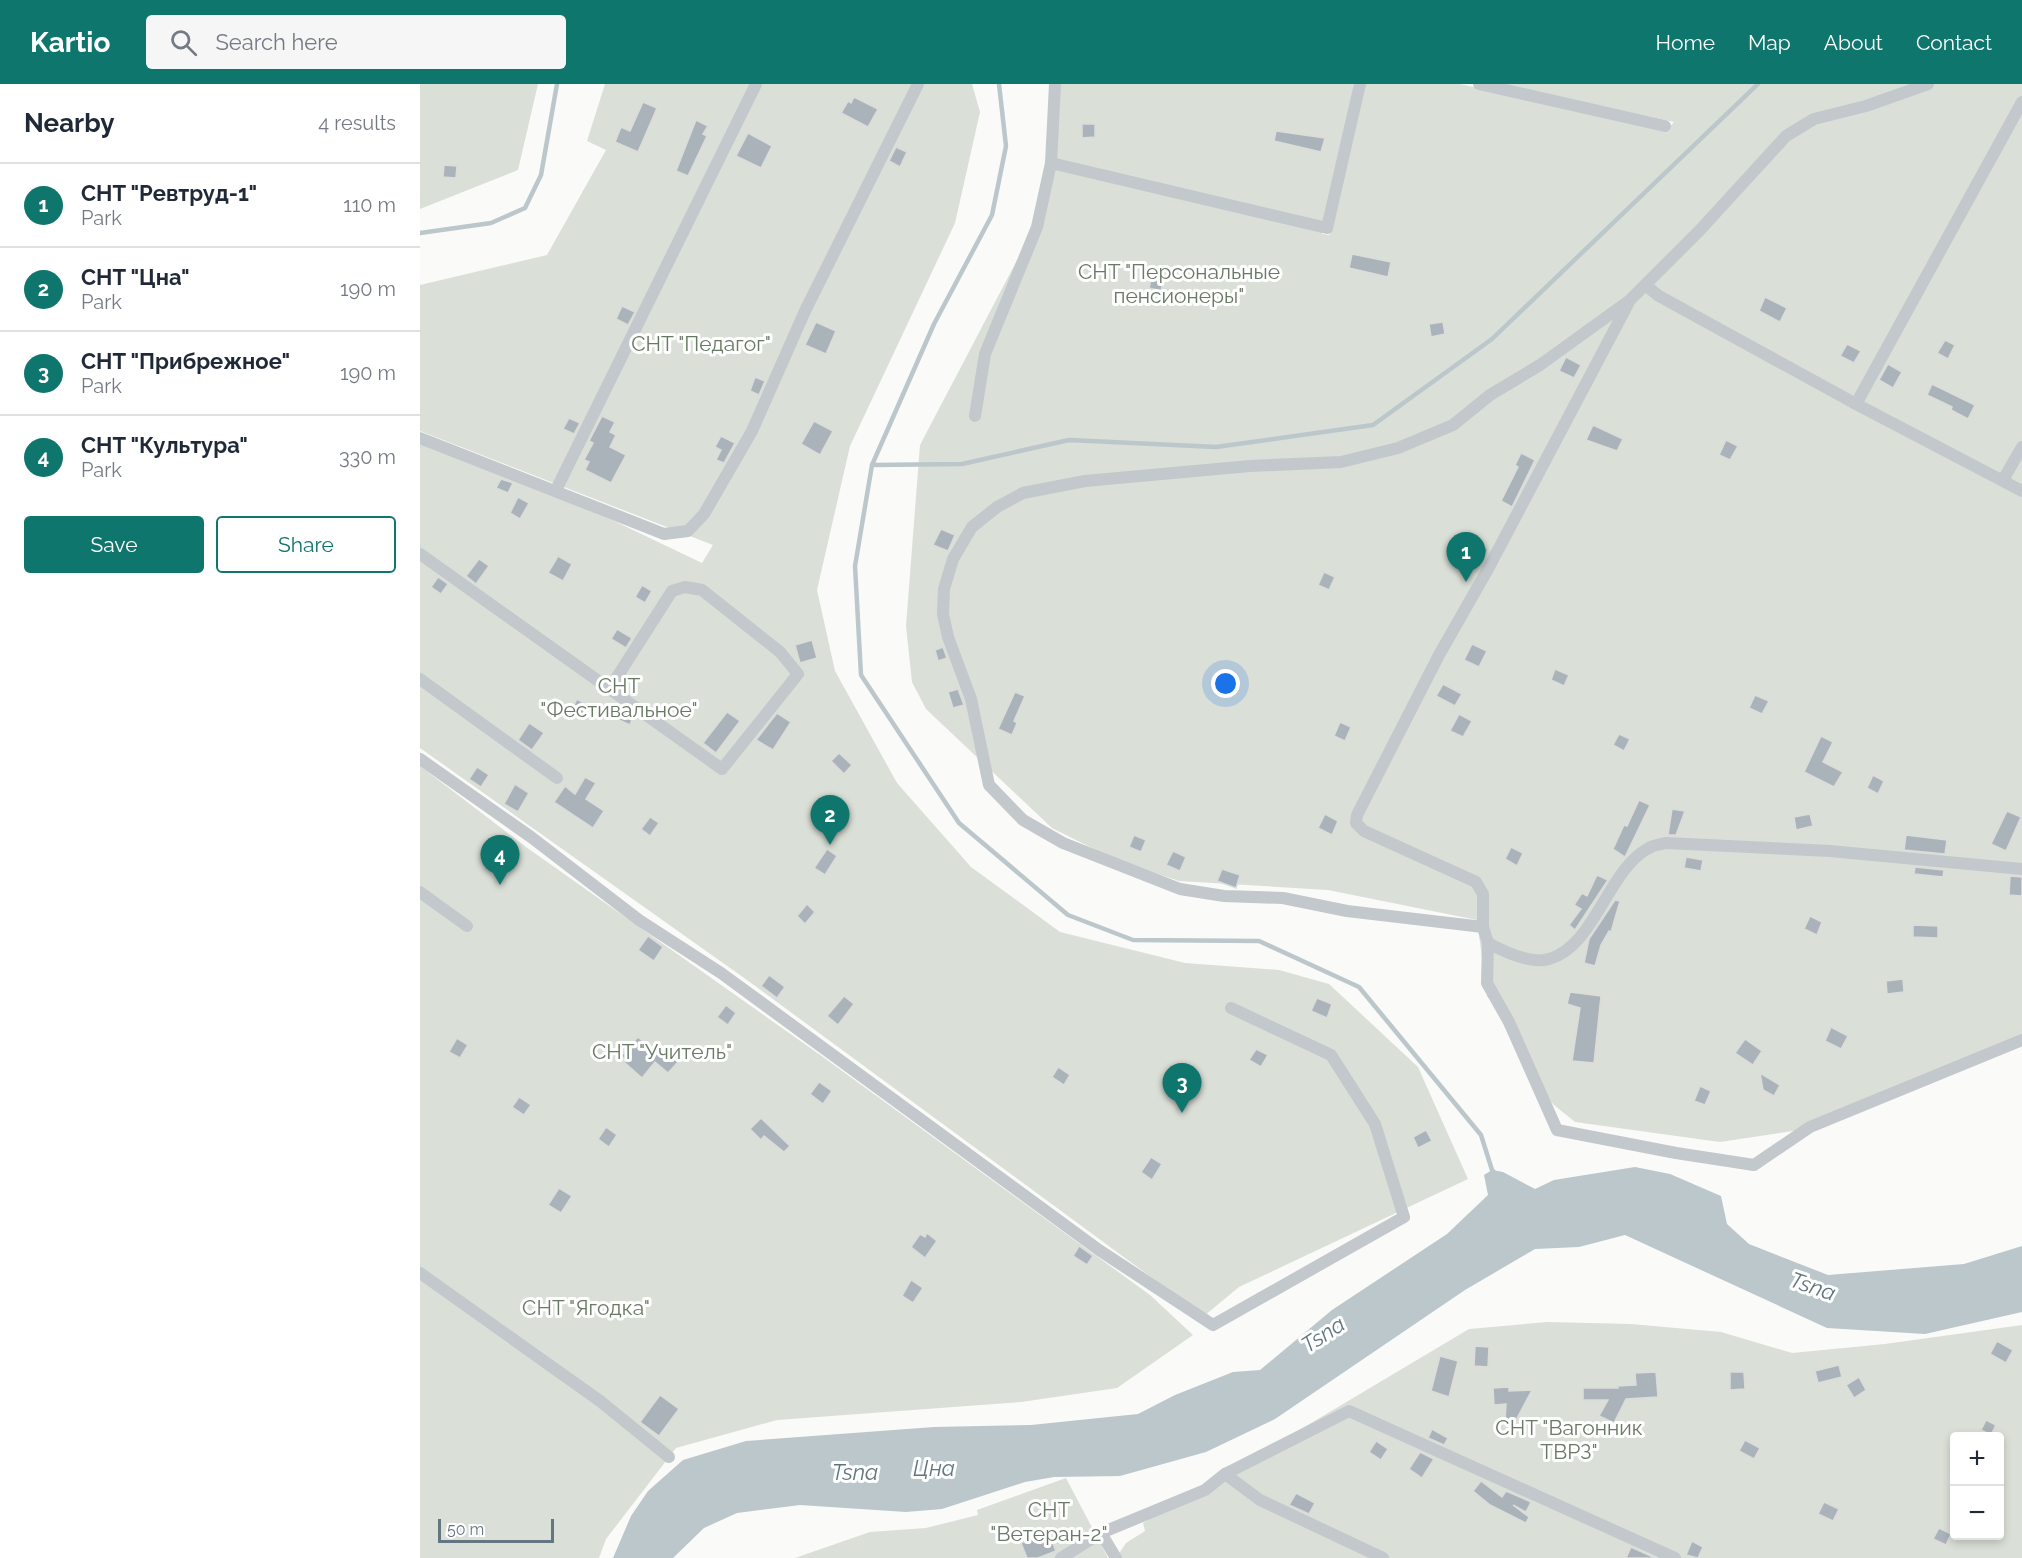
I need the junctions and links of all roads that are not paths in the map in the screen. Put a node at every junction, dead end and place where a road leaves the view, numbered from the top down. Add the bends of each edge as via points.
1 (756, 84) edge
2 (918, 84) edge
3 (1055, 84) edge
4 (1360, 84) edge
5 (1479, 84) edge
6 (1928, 84) edge
7 (2022, 102) edge
8 (1665, 126) dead end
9 (1051, 164) junction
10 (1645, 285) junction
11 (1630, 300) junction
12 (1856, 404) junction
13 (975, 416) dead end
14 (420, 438) edge
15 (2022, 447) edge
16 (2003, 480) junction
17 (555, 490) junction
18 (2022, 491) edge
19 (420, 554) edge
20 (420, 680) edge
21 (609, 688) junction
22 (420, 759) edge
23 (556, 778) dead end
24 (2022, 869) edge
25 (420, 892) edge
26 (467, 926) dead end
27 (1483, 927) junction
28 (1488, 943) junction
29 (1231, 1008) dead end
30 (2022, 1040) edge
31 (420, 1273) edge
32 (669, 1457) dead end
33 (1225, 1474) junction
34 (1101, 1533) junction
35 (1061, 1558) edge
36 (1116, 1558) edge
37 (1383, 1558) edge
38 (1675, 1558) edge

1 - 17 street
2 - 17 street via 805,311 752,431 697,524 681,534 664,534
3 - 9 street
4 - 9 street via 1327,228
5 - 8 street
6 - 10 street via 1866,106 1814,118 1786,136
7 - 12 street
9 - 13 street via 1037,227 985,354
10 - 11 street
10 - 12 street via 1695,317
11 - 27 street via 1357,814 1356,824 1364,831 1476,882 1483,894
11 - 27 street via 1490,395 1453,425 1398,448 1341,462 1085,480 1023,494 997,507 972,527 953,560 944,589 943,614 948,637 971,699 990,784 1023,820 1063,843 1180,889 1224,896 1283,897 1347,911
12 - 16 street
14 - 17 street
15 - 16 street
16 - 18 street
19 - 21 street
20 - 23 street
21 - 21 street via 672,591 685,586 702,590 780,652 798,674 722,769
22 - 29 street via 639,920 722,973 1099,1250 1213,1325 1404,1217 1375,1124 1331,1055
24 - 28 street via 1794,849 1666,843 1649,847 1633,860 1583,931 1557,956 1541,961
25 - 26 street
27 - 28 street
28 - 30 street via 1487,983 1509,1022 1557,1130 1676,1153 1754,1165 1810,1127
31 - 32 street via 600,1401
33 - 34 street via 1205,1490
33 - 37 street via 1260,1500
33 - 38 street via 1349,1411
34 - 35 street
34 - 36 street

